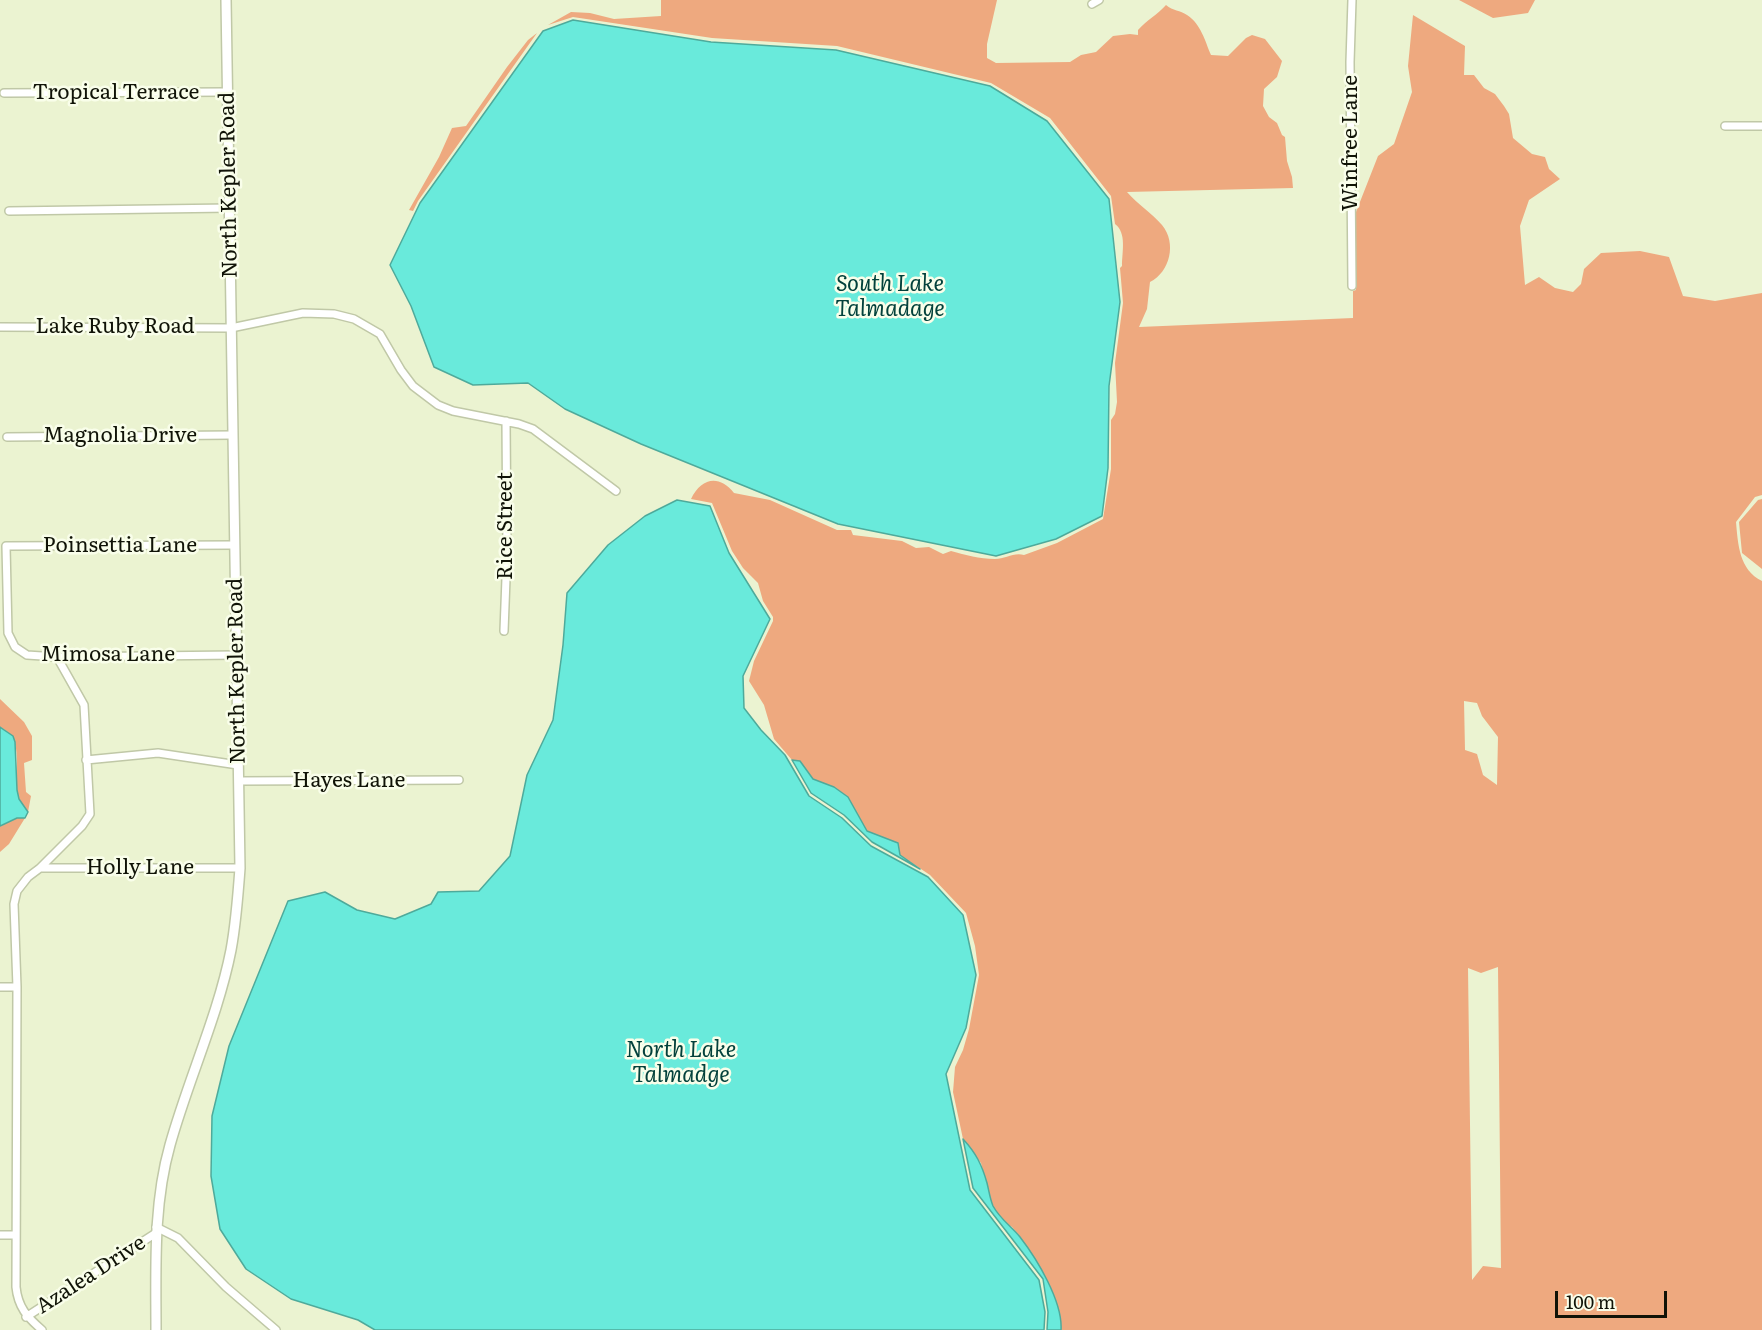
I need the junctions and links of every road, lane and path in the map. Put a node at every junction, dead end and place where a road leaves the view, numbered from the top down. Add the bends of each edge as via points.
1 (226, 0) edge
2 (1352, 0) edge
3 (227, 92) junction
4 (4, 93) dead end
5 (1725, 126) dead end
6 (1762, 126) edge
7 (230, 208) junction
8 (9, 211) dead end
9 (1352, 286) dead end
10 (0, 327) edge
11 (231, 328) junction
12 (506, 422) junction
13 (233, 435) junction
14 (7, 437) dead end
15 (616, 491) dead end
16 (235, 545) junction
17 (6, 546) joint
18 (3, 578) edge
19 (504, 631) dead end
20 (236, 655) junction
21 (57, 657) junction
22 (86, 760) junction
23 (238, 765) junction
24 (459, 780) dead end
25 (239, 781) junction
26 (40, 868) junction
27 (240, 868) junction
28 (0, 987) edge
29 (17, 987) junction
30 (156, 1230) junction
31 (0, 1235) edge
32 (16, 1235) junction
33 (27, 1317) junction
34 (42, 1330) edge
35 (156, 1330) edge
36 (276, 1330) edge

1 - 3 main road, North Kepler Road
2 - 9 street, Winfree Lane
3 - 4 street, Tropical Terrace
3 - 7 main road, North Kepler Road
5 - 6 street
7 - 8 street
7 - 11 main road, North Kepler Road
10 - 11 street, Lake Ruby Road
11 - 12 street, Lake Ruby Road via 303,313 354,319 380,334 413,386 429,399 453,411
11 - 13 main road, North Kepler Road
12 - 15 street, Lake Ruby Road via 533,429
12 - 19 street, Rice Street
13 - 14 street, Magnolia Drive
13 - 16 main road, North Kepler Road
16 - 17 street, Poinsettia Lane
16 - 20 main road, North Kepler Road
17 - 18 street, Mimosa Lane
18 - 21 street, Mimosa Lane via 8,633 15,647 27,655
20 - 21 street, Mimosa Lane
20 - 23 main road, North Kepler Road
21 - 22 street via 84,705
22 - 23 street via 158,753
22 - 26 street via 90,814
23 - 25 main road, North Kepler Road
24 - 25 street, Hayes Lane
25 - 27 main road, North Kepler Road
26 - 27 street, Holly Lane
26 - 29 street via 17,891 14,904
27 - 30 main road, North Kepler Road via 230,952 170,1146
28 - 29 street
29 - 32 street
30 - 33 street, Azalea Drive
30 - 35 main road, North Kepler Road
30 - 36 street via 178,1238
31 - 32 street
32 - 33 street via 17,1299
33 - 34 street

